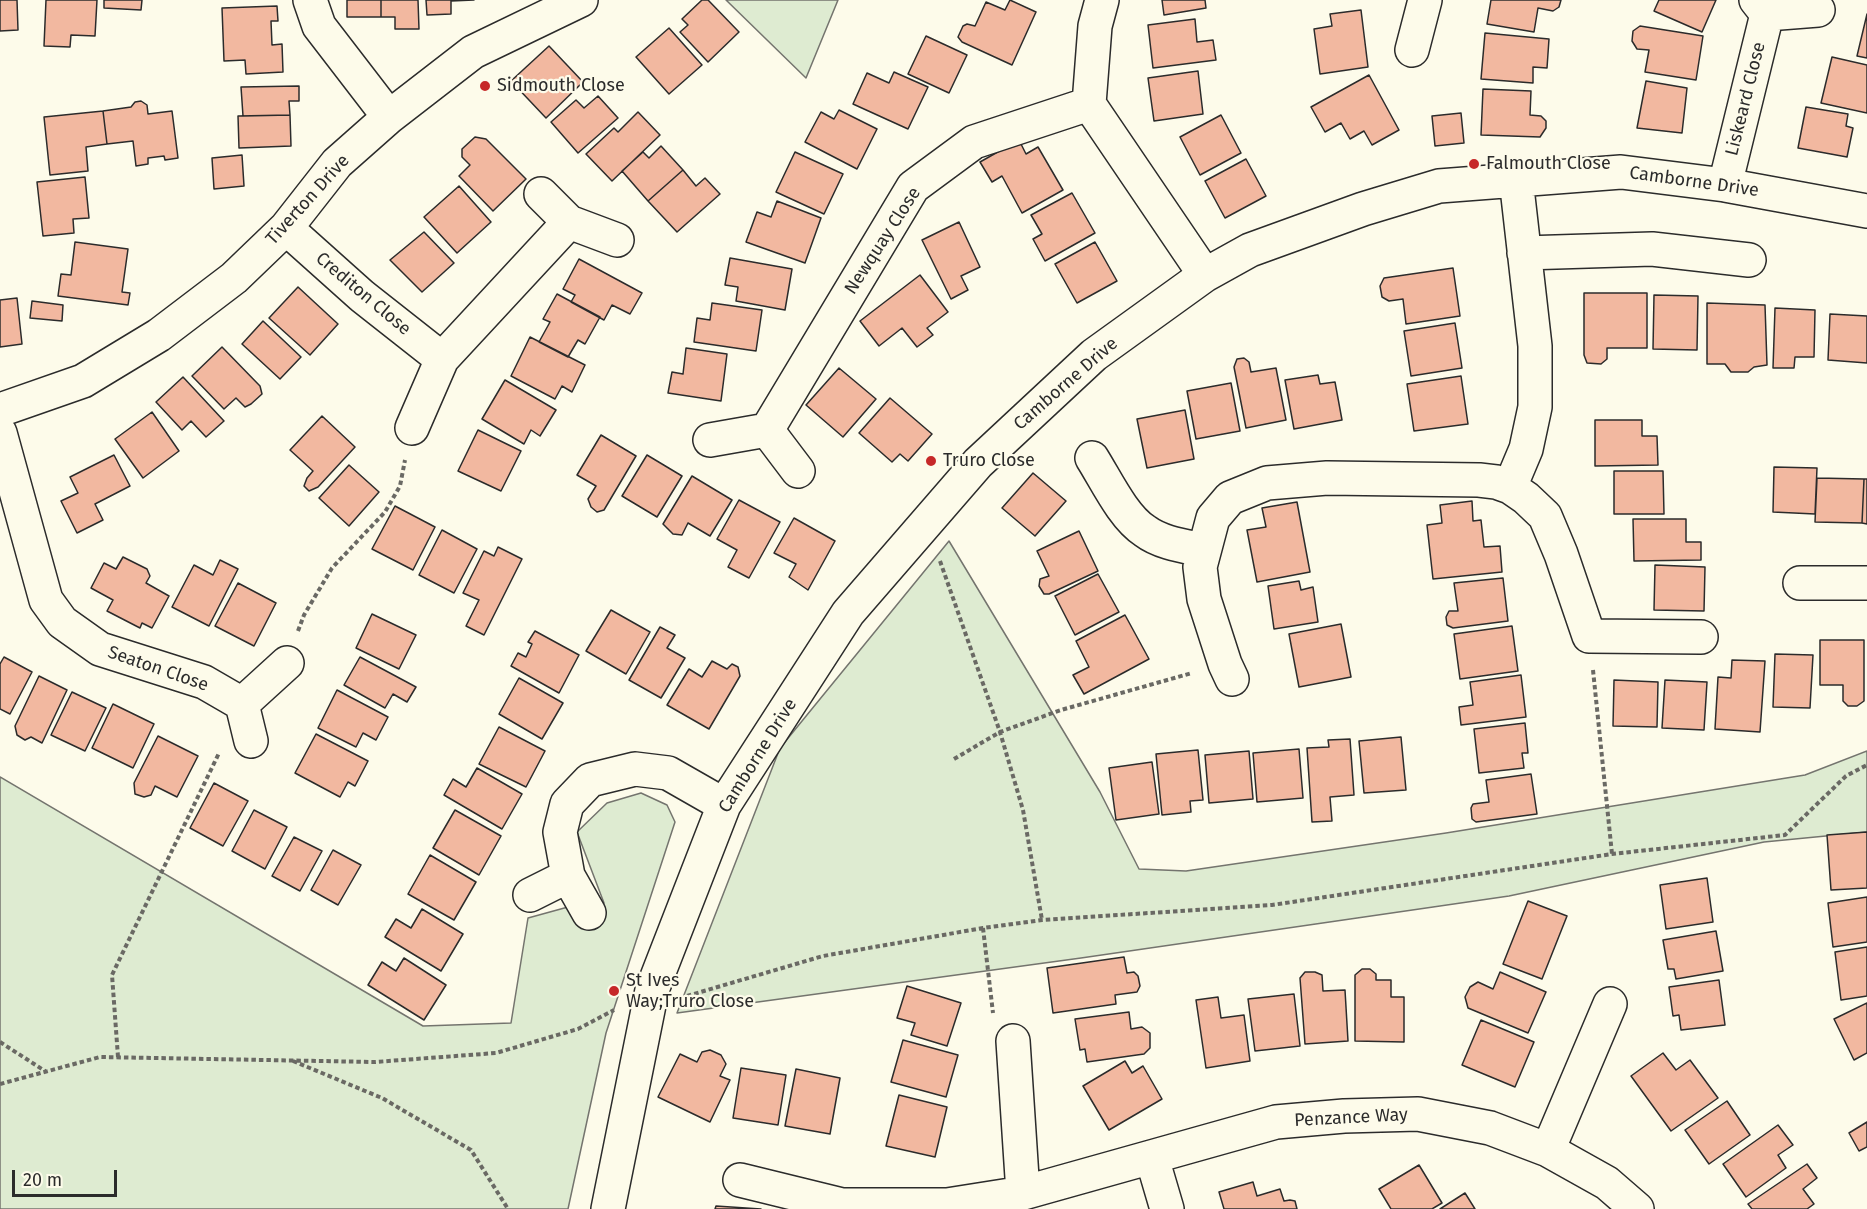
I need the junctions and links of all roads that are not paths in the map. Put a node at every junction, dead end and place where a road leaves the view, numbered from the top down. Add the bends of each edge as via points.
1 (310, 0) edge
2 (581, 0) edge
3 (1102, 0) edge
4 (1425, 0) edge
5 (1761, 7) edge
6 (1818, 10) dead end
7 (1412, 50) dead end
8 (1089, 104) junction
9 (389, 117) junction
10 (1516, 179) junction
11 (1725, 184) junction
12 (541, 194) dead end
13 (1867, 211) edge
14 (569, 222) junction
15 (286, 228) junction
16 (617, 240) dead end
17 (1524, 253) junction
18 (1749, 260) dead end
19 (1204, 275) junction
20 (442, 359) junction
21 (0, 410) edge
22 (412, 428) road end
23 (767, 430) junction
24 (0, 434) edge
25 (710, 440) dead end
26 (1092, 458) dead end
27 (798, 471) dead end
28 (1510, 488) junction
29 (1203, 550) junction
30 (1800, 583) dead end
31 (1867, 583) edge
32 (1701, 638) dead end
33 (287, 663) road end
34 (1228, 671) road end
35 (242, 704) junction
36 (251, 741) dead end
37 (724, 806) junction
38 (568, 876) junction
39 (530, 895) dead end
40 (589, 913) dead end
41 (1610, 1004) dead end
42 (1013, 1041) road end
43 (1548, 1150) junction
44 (1152, 1158) junction
45 (740, 1180) dead end
46 (1023, 1193) junction
47 (842, 1207) edge
48 (608, 1209) edge
49 (1167, 1209) edge
50 (1638, 1209) edge

1 - 9 street via 319,26
2 - 9 street, Tiverton Drive via 473,52
3 - 8 street via 1095,26
4 - 7 street
5 - 6 street, Liskeard Close
5 - 11 street, Liskeard Close
8 - 19 street
8 - 23 street, Newquay Close via 974,142 913,188
9 - 15 street, Tiverton Drive via 337,163
10 - 11 street, Camborne Drive via 1621,172
10 - 17 street
10 - 19 street, Camborne Drive via 1439,186 1363,209 1250,250
11 - 13 street, Camborne Drive
12 - 14 street
14 - 16 street
14 - 20 street
15 - 20 street, Crediton Close via 362,296
15 - 21 street, Tiverton Drive via 234,278 159,335 83,381
17 - 18 street via 1652,249
17 - 28 street via 1535,346 1535,407 1526,449
19 - 37 street, Camborne Drive via 1094,355 978,463 848,613
20 - 22 street
23 - 25 street
23 - 27 street
24 - 35 street, Seaton Close via 46,600 62,622 100,649 204,682
26 - 29 street via 1135,524 1166,542
28 - 29 street via 1479,480 1338,478 1267,483 1230,498 1213,518
28 - 32 street via 1545,516 1589,636
29 - 34 street via 1200,567 1204,599
30 - 31 street
33 - 35 street
35 - 36 street
37 - 38 street via 668,773 635,769 590,780 567,804 564,813 560,832
37 - 48 street, Camborne Drive via 652,990
38 - 39 street
38 - 40 street
41 - 43 street
42 - 46 street
43 - 44 street, Penzance Way via 1490,1128 1418,1114 1276,1122
43 - 50 street, Penzance Way via 1607,1183
44 - 46 street, Penzance Way
44 - 49 street
45 - 47 street, Penzance Way
46 - 47 street, Penzance Way via 947,1205

